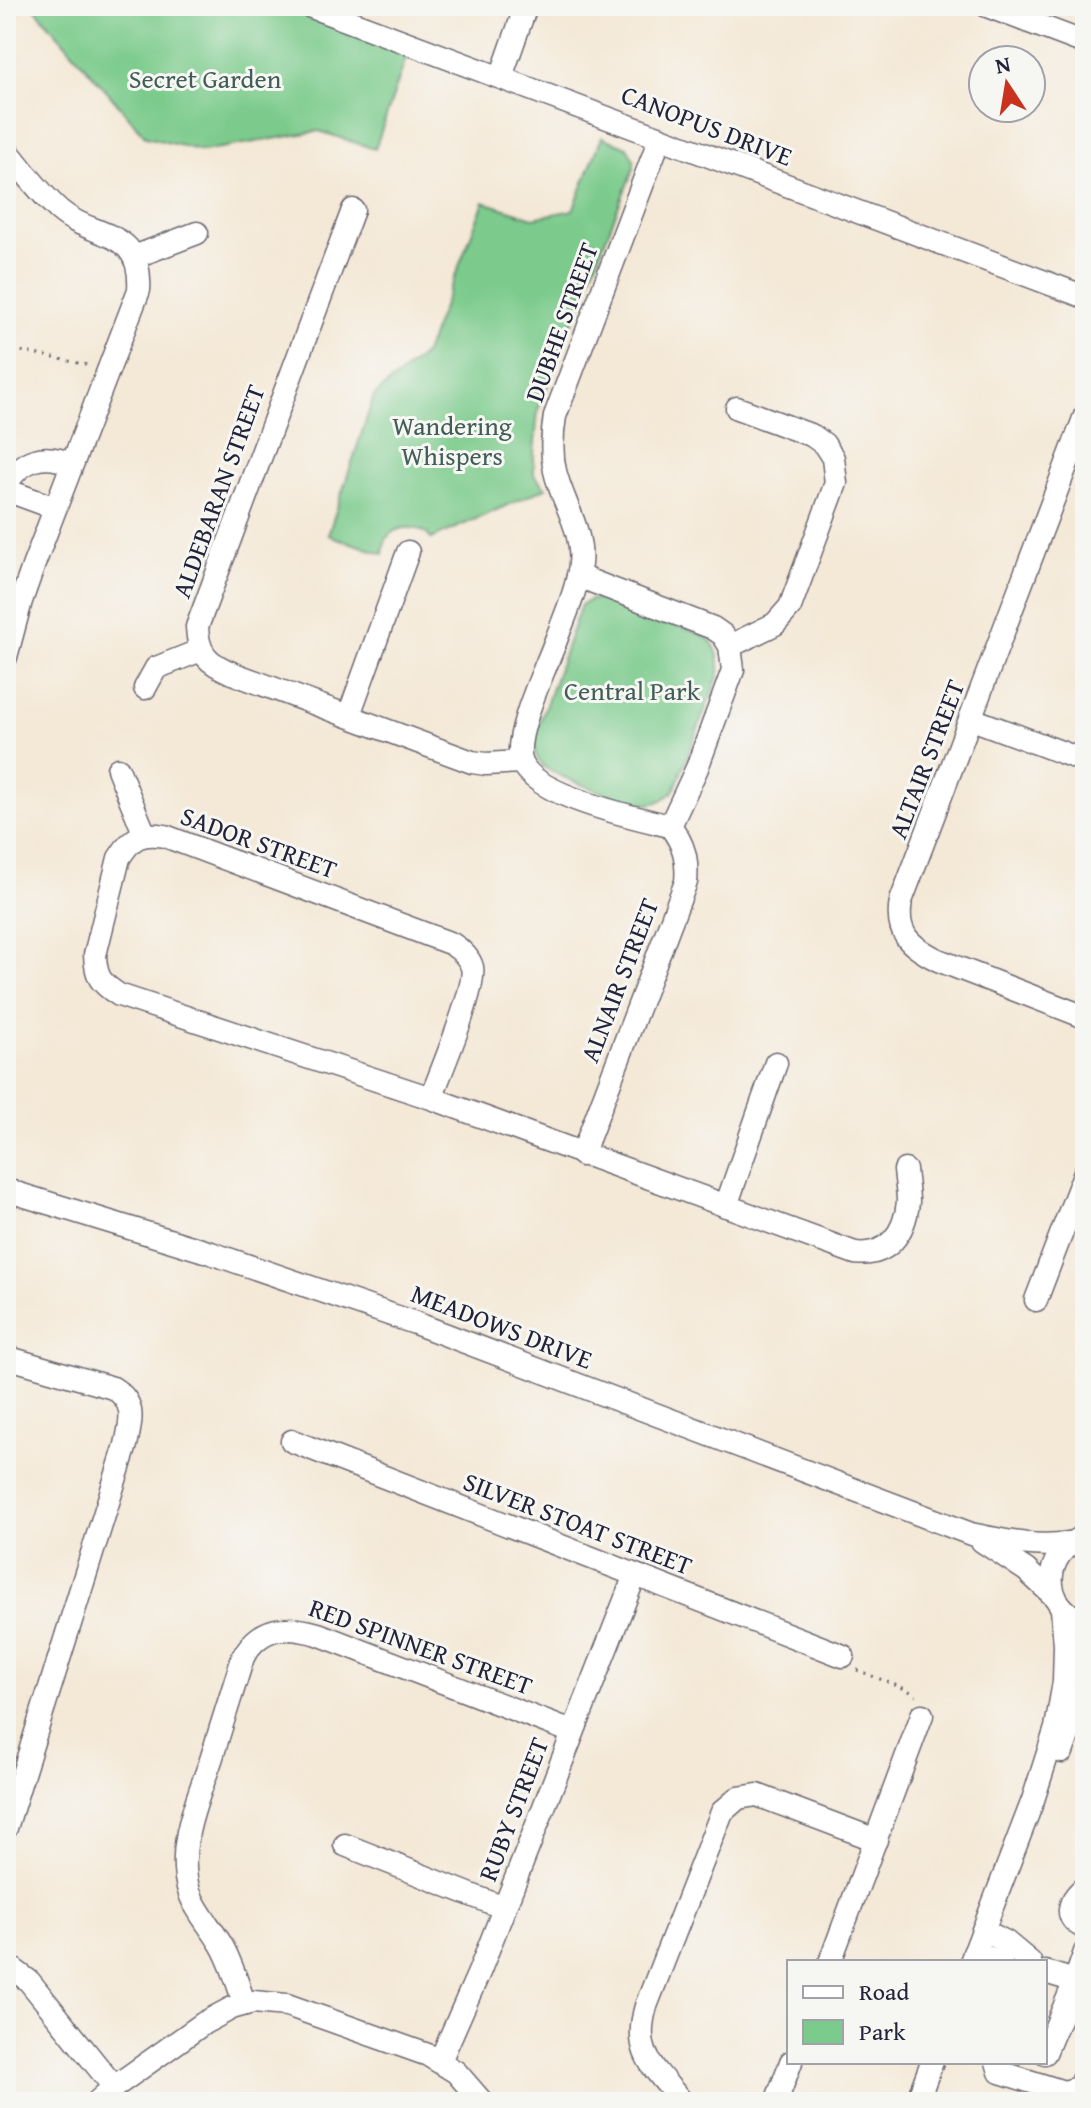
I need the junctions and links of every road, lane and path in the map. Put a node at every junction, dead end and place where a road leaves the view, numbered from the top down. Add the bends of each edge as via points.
1 (309, 6) edge
2 (526, 6) edge
3 (987, 6) edge
4 (1017, 11) edge
5 (1085, 43) edge
6 (501, 77) junction
7 (660, 138) junction
8 (6, 149) edge
9 (353, 210) dead end
10 (197, 233) dead end
11 (134, 257) junction
12 (1085, 297) edge
13 (6, 348) edge
14 (107, 369) junction
15 (737, 408) dead end
16 (1085, 416) edge
17 (71, 464) junction
18 (6, 487) edge
19 (55, 508) junction
20 (408, 552) dead end
21 (578, 576) junction
22 (730, 646) junction
23 (201, 650) junction
24 (6, 657) edge
25 (145, 688) dead end
26 (349, 715) junction
27 (972, 719) junction
28 (1085, 761) edge
29 (521, 762) junction
30 (118, 769) dead end
31 (670, 826) junction
32 (145, 835) junction
33 (1085, 1017) edge
34 (776, 1063) dead end
35 (431, 1098) junction
36 (582, 1155) junction
37 (905, 1170) dead end
38 (1085, 1172) edge
39 (6, 1190) edge
40 (726, 1206) junction
41 (1036, 1300) dead end
42 (6, 1357) edge
43 (292, 1441) dead end
44 (971, 1534) junction
45 (1080, 1537) edge
46 (635, 1575) junction
47 (1058, 1602) junction
48 (1085, 1622) edge
49 (843, 1656) joint
50 (1085, 1689) edge
51 (922, 1715) joint
52 (572, 1732) junction
53 (6, 1828) edge
54 (876, 1840) junction
55 (345, 1845) dead end
56 (1085, 1887) edge
57 (504, 1908) junction
58 (1085, 1928) edge
59 (988, 1933) junction
60 (1085, 1952) edge
61 (983, 1959) edge
62 (831, 1960) edge
63 (1028, 1960) edge
64 (6, 1964) edge
65 (1047, 1973) edge
66 (1075, 1981) junction
67 (244, 2003) junction
68 (1051, 2024) edge
69 (440, 2061) junction
70 (790, 2064) edge
71 (931, 2064) edge
72 (944, 2064) edge
73 (998, 2064) edge
74 (1040, 2064) edge
75 (1085, 2074) edge
76 (114, 2087) junction
77 (1029, 2093) edge
78 (97, 2102) edge
79 (482, 2102) edge
80 (682, 2102) edge
81 (776, 2102) edge
82 (917, 2102) edge
83 (930, 2102) edge

1 - 6 street, CANOPUS DRIVE
2 - 6 street
3 - 4 street
4 - 5 street
6 - 7 street, CANOPUS DRIVE
7 - 12 street, CANOPUS DRIVE
7 - 21 street, DUBHE STREET via 555,416 555,472 579,539
8 - 11 street via 59,209 119,239
9 - 23 street, ALDEBARAN STREET via 197,627
10 - 11 street
11 - 14 street via 139,290
13 - 14 path
14 - 17 street
15 - 22 street via 824,444 833,458 836,483 790,607 775,624
16 - 27 street, ALTAIR STREET
17 - 18 street via 42,457 28,461
17 - 19 street
18 - 19 street
19 - 24 street
20 - 26 street
21 - 22 street via 713,628
21 - 29 street, DUBHE STREET via 526,722
22 - 31 street via 733,670
23 - 25 street via 156,668
23 - 26 street via 217,667
26 - 29 street via 472,762
27 - 28 street
27 - 33 street, ALTAIR STREET via 901,901 903,935 924,953
29 - 31 street via 532,776 560,793
30 - 32 street
31 - 36 street, ALNAIR STREET via 686,854 686,882
32 - 35 street, SADOR STREET via 165,836 461,950 472,967 470,990
32 - 35 street, SADOR STREET via 127,845 119,858 95,955 104,986
34 - 40 street
35 - 36 street, SADOR STREET
36 - 40 street, SADOR STREET
37 - 40 street, SADOR STREET via 908,1200 902,1225 887,1247 868,1254
38 - 41 street
39 - 44 street, MEADOWS DRIVE via 415,1323
42 - 53 street via 113,1388 129,1403 131,1422
43 - 46 street, SILVER STOAT STREET
44 - 45 street, MEADOWS DRIVE via 1046,1546
44 - 47 street, MEADOWS DRIVE via 1026,1570
45 - 47 street via 1059,1554 1053,1567 1051,1582
46 - 49 street, SILVER STOAT STREET
46 - 52 street, RUBY STREET
47 - 48 street, MEADOWS DRIVE
47 - 59 street via 1065,1645 1056,1728
49 - 51 path via 854,1668 908,1690 920,1699
50 - 59 street
51 - 54 street
52 - 57 street, RUBY STREET
52 - 67 street, RED SPINNER STREET via 318,1634 286,1628 259,1637 243,1657 185,1848 190,1894 223,1947
54 - 62 street
54 - 80 street via 757,1795 738,1798 722,1812 640,2030 644,2052
55 - 57 street
56 - 58 street via 1069,1913
57 - 69 street, RUBY STREET
59 - 61 street
59 - 63 street
60 - 66 street
64 - 76 street via 29,1981
65 - 66 street
66 - 68 street
67 - 69 street via 287,2005
67 - 76 street via 218,2014
69 - 79 street
70 - 81 street
71 - 82 street
72 - 83 street
73 - 77 street via 1000,2072
74 - 77 street
75 - 77 street via 1072,2091
76 - 78 street

